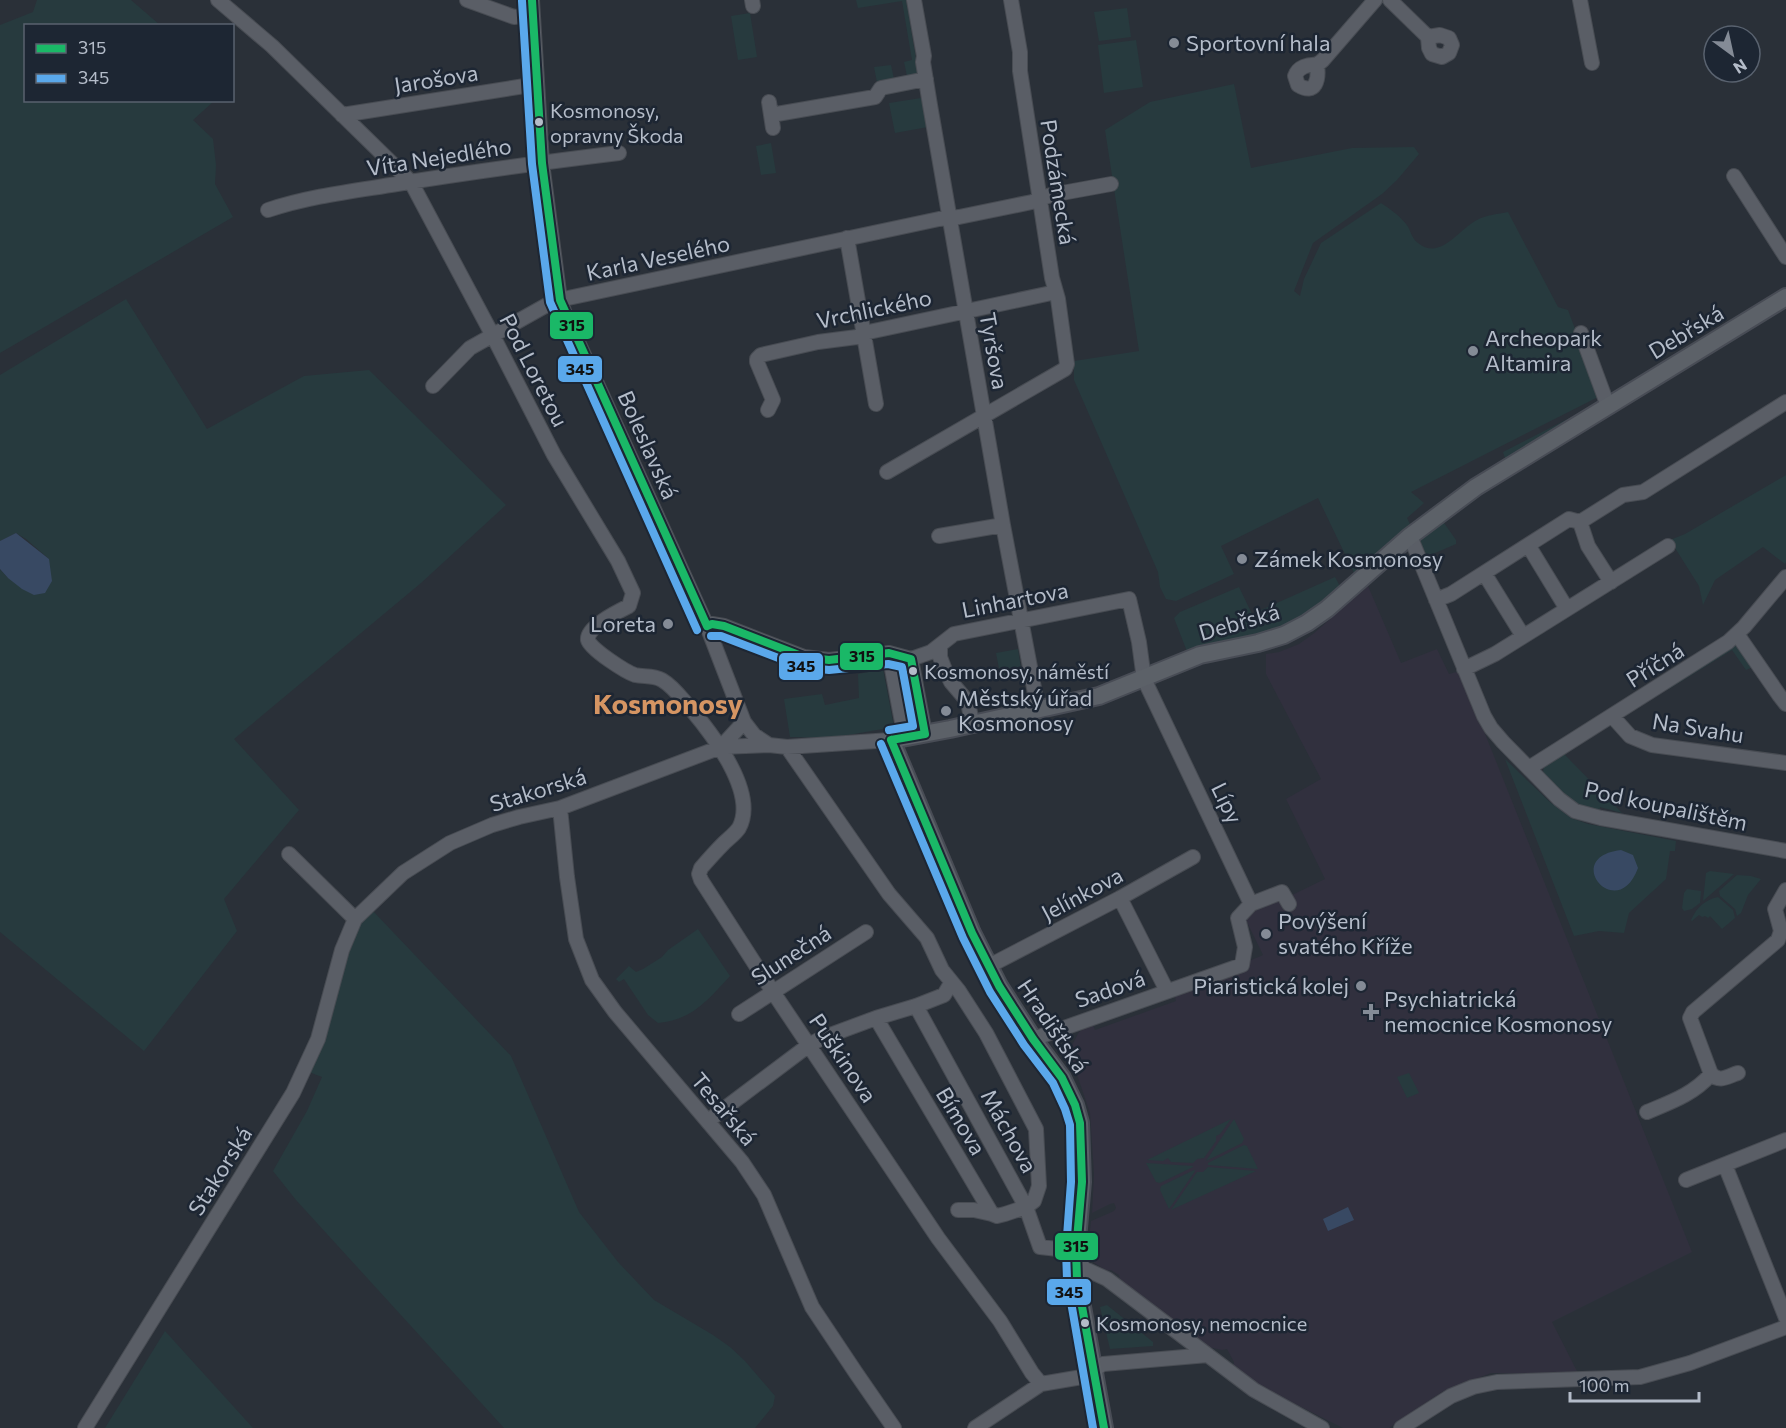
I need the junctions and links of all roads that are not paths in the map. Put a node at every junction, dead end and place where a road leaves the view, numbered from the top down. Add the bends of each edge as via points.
1 (218, 0) edge
2 (467, 0) edge
3 (532, 0) edge
4 (914, 0) edge
5 (1011, 0) edge
6 (1375, 0) edge
7 (1390, 0) edge
8 (1580, 0) edge
9 (532, 15) junction
10 (1428, 37) dead end
11 (1592, 63) dead end
12 (1317, 65) dead end
13 (926, 79) junction
14 (537, 84) junction
15 (342, 115) junction
16 (771, 115) dead end
17 (619, 153) dead end
18 (542, 163) junction
19 (1734, 176) dead end
20 (411, 182) junction
21 (1111, 184) dead end
22 (1040, 200) junction
23 (268, 210) dead end
24 (949, 217) junction
25 (848, 238) junction
26 (1786, 257) edge
27 (1056, 292) junction
28 (1786, 297) edge
29 (560, 300) junction
30 (966, 312) junction
31 (864, 333) junction
32 (1581, 333) dead end
33 (493, 336) junction
34 (433, 386) dead end
35 (1786, 402) edge
36 (876, 404) dead end
37 (1610, 405) junction
38 (768, 410) dead end
39 (984, 416) junction
40 (887, 472) dead end
41 (1580, 522) junction
42 (1003, 525) junction
43 (939, 536) dead end
44 (1409, 537) junction
45 (1528, 545) junction
46 (1668, 546) dead end
47 (1484, 573) junction
48 (1786, 578) edge
49 (1611, 582) junction
50 (1436, 600) junction
51 (1567, 609) junction
52 (1021, 620) junction
53 (707, 626) junction
54 (1737, 634) junction
55 (1523, 636) junction
56 (940, 647) junction
57 (889, 653) junction
58 (911, 659) junction
59 (1464, 669) junction
60 (1144, 679) junction
61 (1786, 704) edge
62 (1038, 710) junction
63 (1612, 716) junction
64 (744, 722) junction
65 (972, 723) junction
66 (925, 734) junction
67 (898, 739) junction
68 (769, 745) junction
69 (721, 747) junction
70 (787, 747) junction
71 (1786, 763) edge
72 (1529, 768) junction
73 (560, 808) junction
74 (1786, 851) edge
75 (289, 854) dead end
76 (1193, 857) dead end
77 (1785, 894) edge
78 (1120, 898) junction
79 (1251, 904) junction
80 (1289, 904) dead end
81 (355, 919) junction
82 (866, 932) dead end
83 (989, 966) junction
84 (951, 983) junction
85 (1167, 991) junction
86 (773, 992) junction
87 (916, 1006) junction
88 (739, 1014) dead end
89 (876, 1018) junction
90 (1033, 1039) junction
91 (809, 1045) junction
92 (1738, 1073) dead end
93 (1712, 1074) junction
94 (1647, 1112) dead end
95 (708, 1121) junction
96 (1786, 1140) edge
97 (1725, 1165) junction
98 (1686, 1180) dead end
99 (1026, 1207) junction
100 (958, 1210) dead end
101 (992, 1214) junction
102 (1076, 1251) junction
103 (1786, 1318) edge
104 (1786, 1327) edge
105 (1208, 1355) junction
106 (1093, 1370) junction
107 (1041, 1384) junction
108 (85, 1428) edge
109 (894, 1428) edge
110 (975, 1428) edge
111 (1104, 1428) edge
112 (1322, 1428) edge
113 (1401, 1428) edge

1 - 15 street, Pod Loretou
2 - 9 street via 514,16
3 - 9 street, Boleslavská
4 - 13 street, Tyršova
5 - 22 street, Podzámecká
6 - 12 street
7 - 10 street
8 - 11 street
9 - 14 street, Boleslavská
13 - 16 street via 880,88 875,97
13 - 24 street, Tyršova
14 - 15 street, Jarošova
14 - 18 street, Boleslavská
15 - 20 street, Pod Loretou
17 - 18 street, Víta Nejedlého
18 - 20 street, Víta Nejedlého
18 - 29 street, Boleslavská
19 - 26 street
20 - 23 street, Víta Nejedlého via 299,200
20 - 33 street, Pod Loretou
21 - 22 street, Karla Veselého
22 - 24 street, Karla Veselého
22 - 27 street, Podzámecká
24 - 25 street, Karla Veselého
24 - 30 street, Tyršova
25 - 29 street, Karla Veselého
25 - 31 street
27 - 30 street, Vrchlického
27 - 39 street, Podzámecká via 1065,369
28 - 37 main road, Debřská
29 - 33 street, Karla Veselého
29 - 53 street, Boleslavská
30 - 31 street, Vrchlického
30 - 39 street, Tyršova
31 - 36 street
31 - 38 street, Vrchlického via 759,356 757,362 773,400
32 - 37 street
33 - 34 street, Karla Veselého via 470,348
33 - 69 street, Pod Loretou via 554,455 633,593 629,606 602,622 590,633 588,642 597,652 635,675 662,680 675,690
35 - 41 street via 1648,489 1623,495
37 - 44 main road, Debřská via 1501,470
39 - 40 street
39 - 42 street, Tyršova
41 - 45 street via 1569,519
41 - 49 street via 1588,546
42 - 43 street
42 - 52 street, Tyršova
44 - 50 street, Pod koupalištěm
44 - 60 main road, Debřská via 1327,609 1292,631 1267,641 1200,655
45 - 47 street
45 - 51 street
46 - 49 street
47 - 50 street
47 - 55 street
48 - 54 street, Příčná
49 - 51 street
50 - 59 street, Pod koupalištěm
51 - 55 street
52 - 56 street, Linhartova via 954,633
52 - 60 street, Linhartova via 1129,599
52 - 62 street, Tyršova
53 - 57 street via 724,626 804,657 830,660
53 - 64 street, Boleslavská
54 - 61 street
54 - 63 street, Příčná
55 - 59 street
56 - 58 street, Linhartova
56 - 65 street via 951,682 968,702
57 - 58 street
57 - 67 street
58 - 66 street
59 - 72 street, Pod koupalištěm via 1491,728
60 - 62 main road, Debřská via 1099,696
60 - 79 street, Lípy
62 - 65 main road, Debřská
63 - 71 street, Na Svahu via 1630,736 1652,745
63 - 72 street, Příčná
64 - 68 street, Boleslavská
64 - 69 street
65 - 66 main road, Debřská
66 - 67 main road, Debřská
67 - 70 street
67 - 83 main road, Hradišťská via 972,933
68 - 69 street
68 - 70 street
69 - 73 street, Stakorská
69 - 86 street, Puškinova via 737,781 743,801 742,816 739,828 699,874
70 - 84 street via 889,894 927,938
72 - 74 street, Pod koupalištěm via 1575,811
73 - 81 street, Stakorská via 492,825 450,843 403,873
73 - 95 street, Tesařská via 576,939 592,980
75 - 81 street
76 - 78 street, Jelínkova
77 - 93 street via 1775,909 1781,931 1778,940 1690,1018
78 - 83 street, Jelínkova
78 - 85 street, Sadová
79 - 80 street via 1282,892
79 - 85 street, Sadová via 1238,918 1245,947 1242,965
81 - 108 street, Stakorská via 342,950 318,1039 298,1084
82 - 86 street, Slunečná
83 - 90 main road, Hradišťská
84 - 87 street via 944,995
84 - 99 street via 986,1033 1036,1129 1039,1186 1034,1201
85 - 90 street, Sadová
86 - 88 street, Slunečná
86 - 91 street, Puškinova
87 - 89 street
87 - 99 street, Máchova
89 - 91 street
89 - 101 street, Bímova
90 - 102 main road, Hradišťská via 1070,1092 1080,1123 1082,1182
91 - 95 street
91 - 107 street, Puškinova
92 - 93 street via 1722,1079
93 - 94 street via 1684,1097
95 - 109 street, Tesařská via 764,1195 812,1306
96 - 97 street
97 - 98 street
97 - 103 street
99 - 101 street
99 - 102 street, Máchova via 1040,1247
100 - 101 street
102 - 105 street via 1083,1268 1107,1279
102 - 106 main road, Hradišťská
104 - 113 street via 1640,1377 1497,1382 1473,1387 1451,1396
105 - 106 street via 1103,1364
105 - 112 street via 1254,1390
106 - 107 street via 1082,1377
106 - 111 main road, Hradišťská
107 - 110 street

